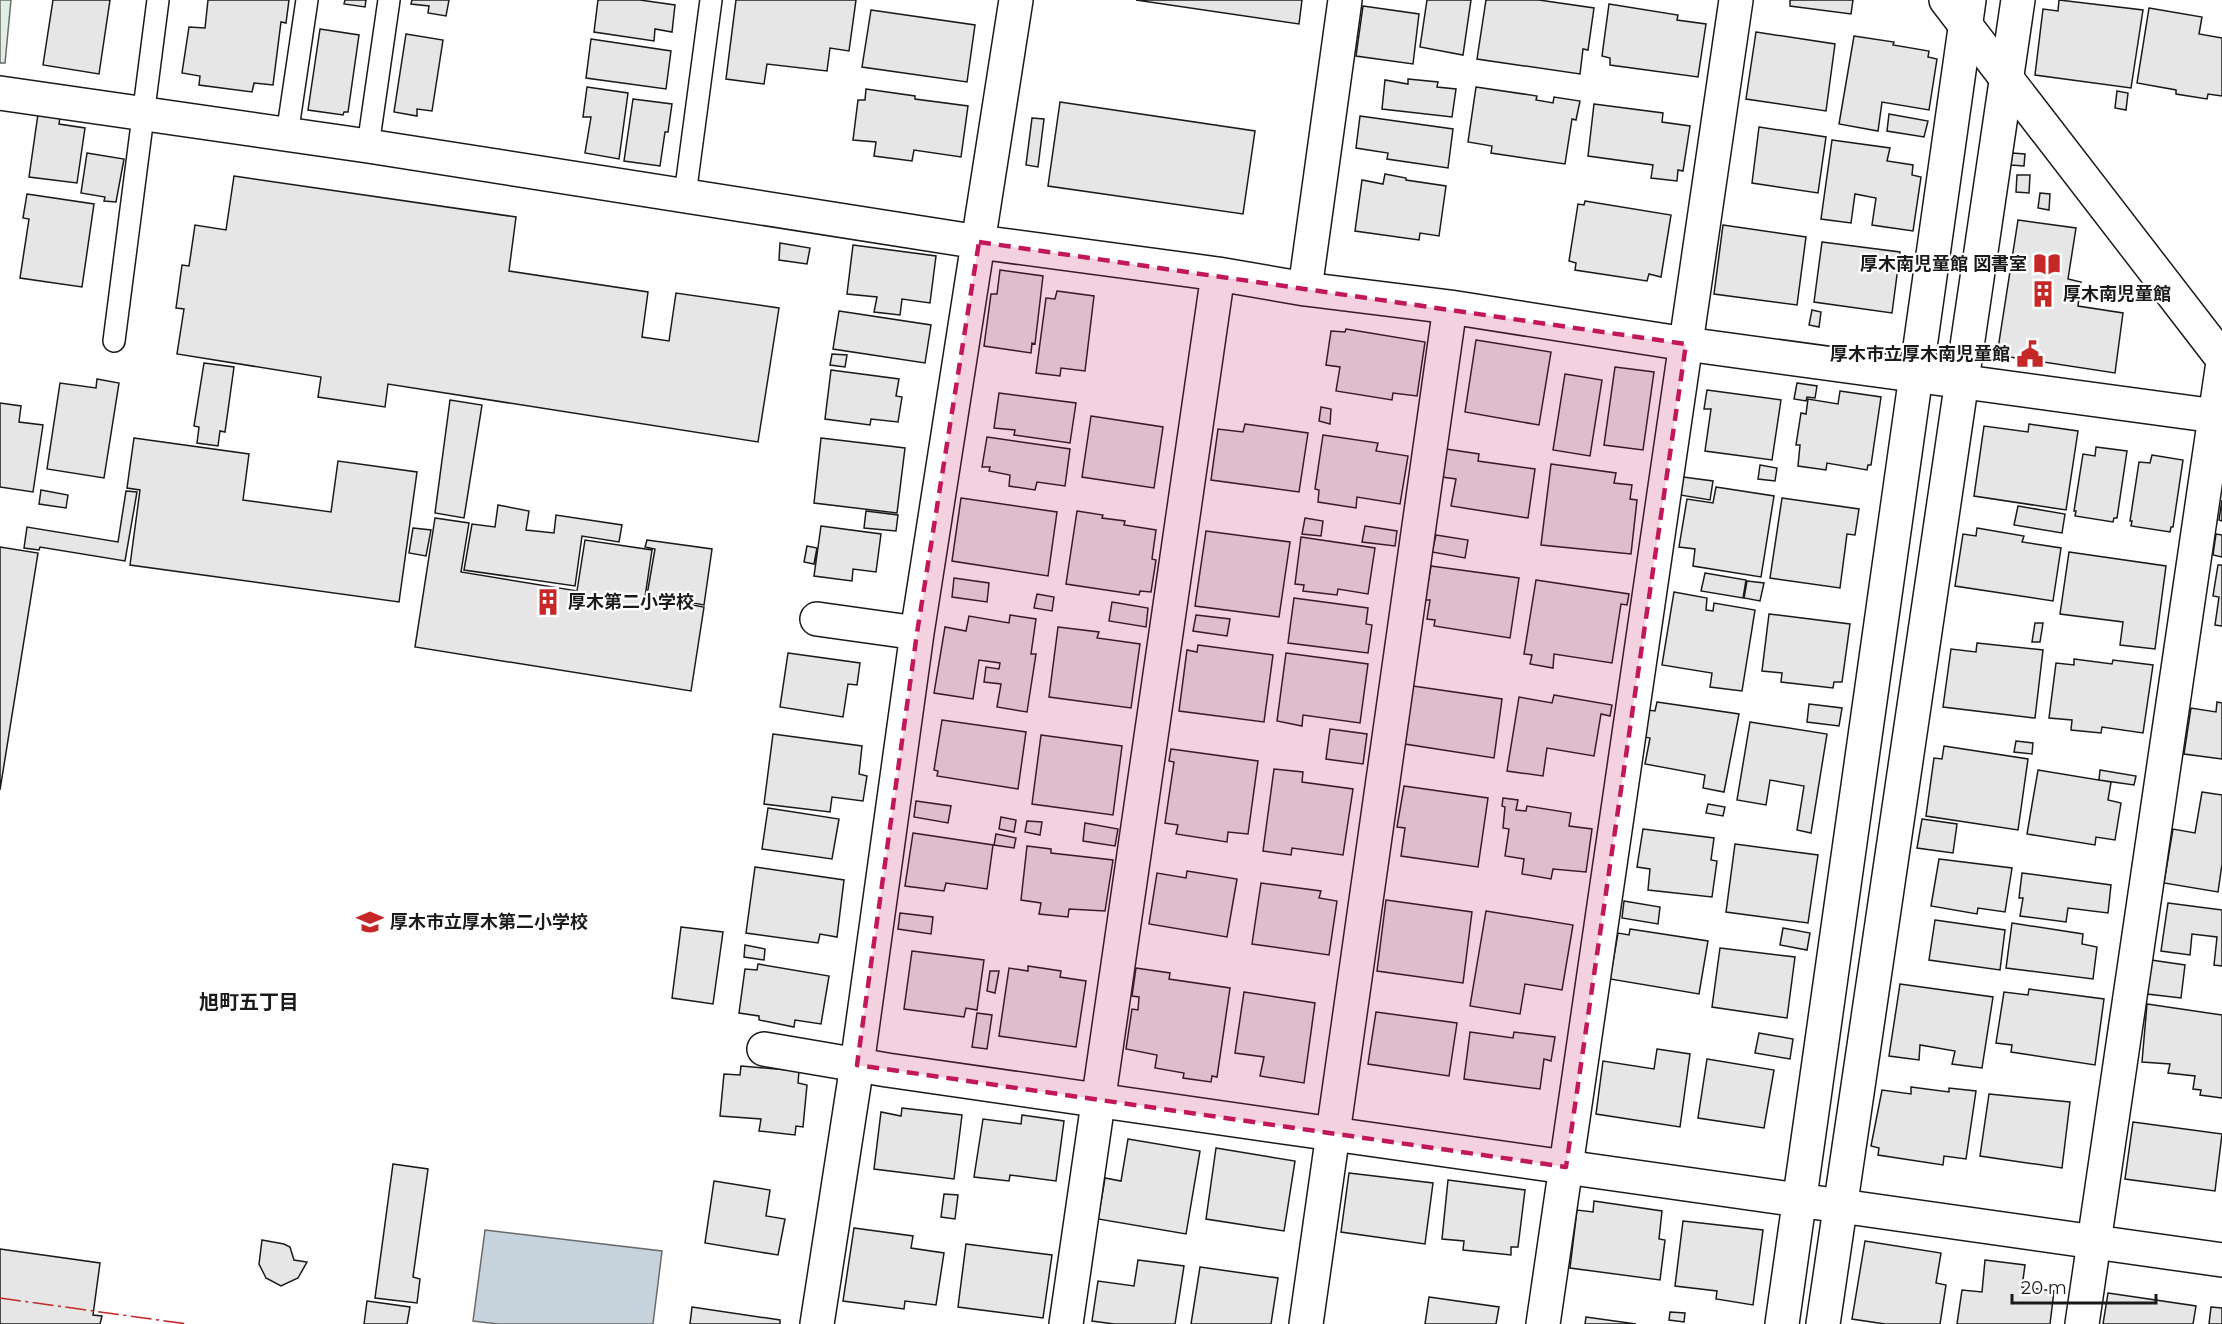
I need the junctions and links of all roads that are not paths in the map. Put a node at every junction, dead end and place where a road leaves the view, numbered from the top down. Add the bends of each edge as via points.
1 (158, 0) edge
2 (307, 0) edge
3 (389, 0) edge
4 (711, 0) edge
5 (1016, 0) edge
6 (1345, 0) edge
7 (1736, 0) edge
8 (2018, 0) edge
9 (1960, 8) edge
10 (2006, 78) junction
11 (0, 93) edge
12 (143, 114) junction
13 (287, 135) junction
14 (368, 146) junction
15 (685, 195) junction
16 (979, 243) junction
17 (1218, 274) junction
18 (1305, 290) junction
19 (1450, 307) junction
20 (114, 341) dead end
21 (1686, 344) junction
22 (2222, 358) edge
23 (2222, 369) edge
24 (1916, 375) junction
25 (1961, 381) junction
26 (2218, 416) edge
27 (817, 619) dead end
28 (917, 633) junction
29 (764, 1049) dead end
30 (857, 1065) junction
31 (1099, 1099) junction
32 (1333, 1134) junction
33 (1566, 1167) junction
34 (1801, 1202) junction
35 (1840, 1207) junction
36 (2094, 1242) junction
37 (2222, 1260) edge
38 (817, 1324) edge
39 (1066, 1324) edge
40 (1306, 1324) edge
41 (1544, 1324) edge
42 (1782, 1324) edge
43 (1823, 1324) edge
44 (2082, 1324) edge

1 - 12 lane
2 - 13 lane
3 - 14 lane
4 - 15 lane
5 - 16 street
6 - 18 street
7 - 21 street
8 - 10 street
9 - 10 street
9 - 24 street
10 - 22 street
10 - 25 street
11 - 12 street
12 - 13 street
12 - 20 lane
13 - 14 street
14 - 15 street
15 - 16 street
16 - 17 street
16 - 28 street
17 - 18 street
17 - 31 street
18 - 19 street
19 - 21 street
19 - 32 street
21 - 24 street
21 - 33 street
23 - 26 street
24 - 25 street
24 - 34 street
25 - 26 street
25 - 35 street
26 - 36 street
27 - 28 street
28 - 30 street
29 - 30 street
30 - 31 street
30 - 38 street
31 - 32 street
31 - 39 street
32 - 33 street
32 - 40 street
33 - 34 street
33 - 41 street
34 - 35 street
34 - 42 street
35 - 36 street
35 - 43 street
36 - 37 street
36 - 44 street

